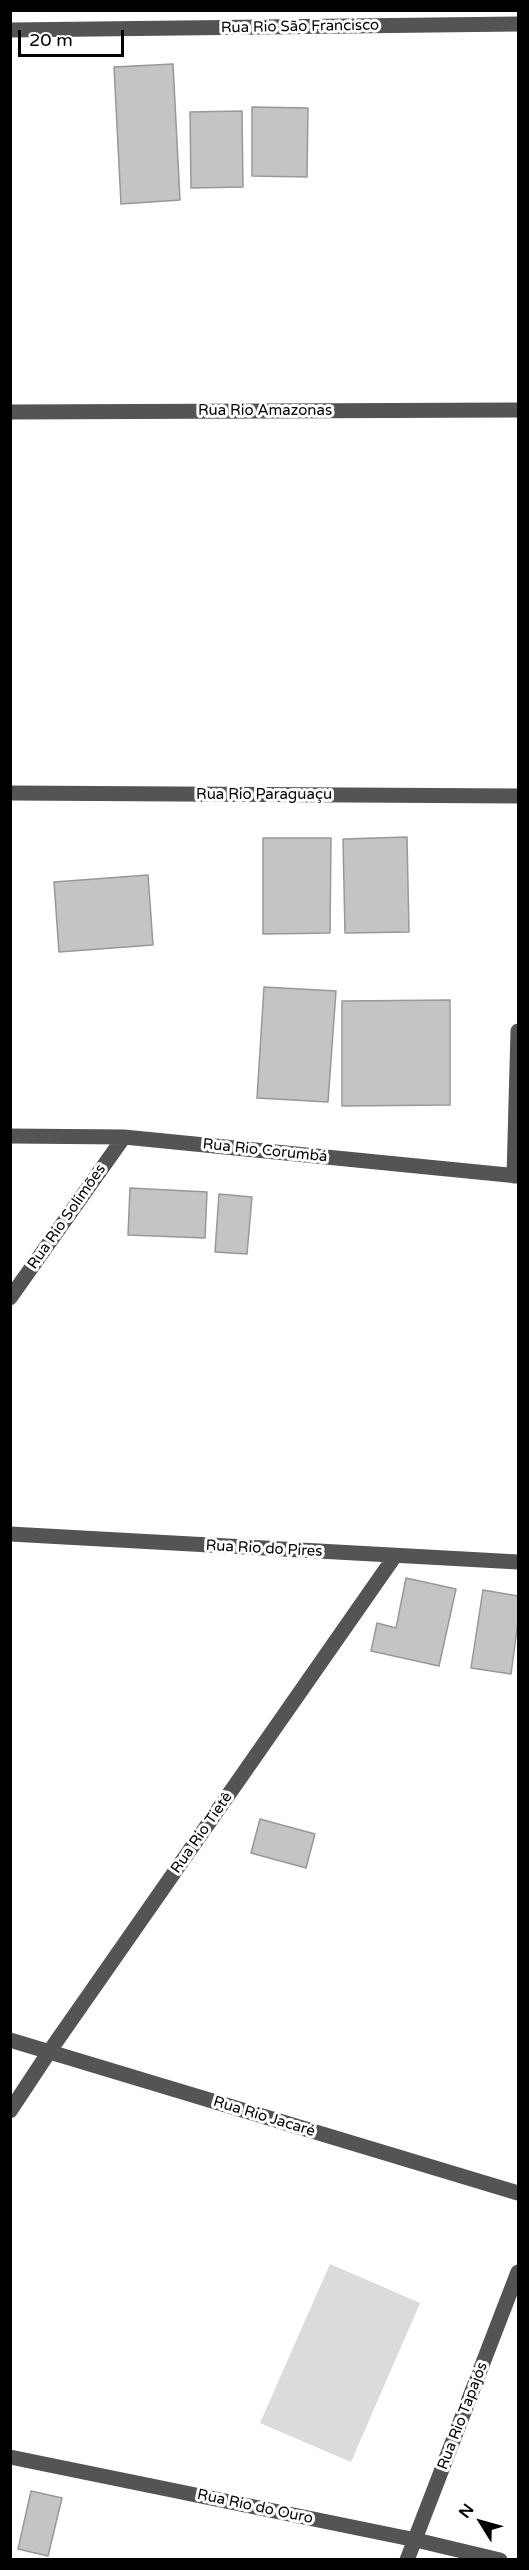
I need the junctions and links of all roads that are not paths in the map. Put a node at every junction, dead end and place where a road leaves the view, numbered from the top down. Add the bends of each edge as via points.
1 (519, 24) edge
2 (10, 30) edge
3 (519, 410) edge
4 (10, 412) edge
5 (10, 794) edge
6 (519, 796) edge
7 (519, 1031) edge
8 (518, 1092) edge
9 (10, 1136) edge
10 (124, 1137) junction
11 (516, 1176) edge
12 (10, 1298) edge
13 (10, 1534) edge
14 (395, 1556) junction
15 (519, 1562) edge
16 (10, 2040) edge
17 (49, 2052) junction
18 (10, 2111) edge
19 (519, 2193) edge
20 (519, 2272) edge
21 (10, 2457) edge
22 (416, 2540) junction
23 (407, 2559) edge
24 (500, 2559) edge

1 - 2 street, Rua Rio São Francisco
3 - 4 street, Rua Rio Amazonas
5 - 6 street, Rua Rio Paraguaçu
7 - 8 street
8 - 11 street
9 - 10 street, Rua Rio Corumbá
10 - 11 street, Rua Rio Corumbá
10 - 12 street, Rua Rio Solimões
13 - 14 street, Rua Rio do Pires
14 - 15 street, Rua Rio do Pires
14 - 17 street, Rua Rio Tietê
16 - 17 street, Rua Rio Jacaré
17 - 18 street, Rua Rio Tietê
17 - 19 street, Rua Rio Jacaré
20 - 22 street, Rua Rio Tapajós
21 - 22 street, Rua Rio do Ouro
22 - 23 street, Rua Rio Tapajós
22 - 24 street, Rua Rio do Ouro

